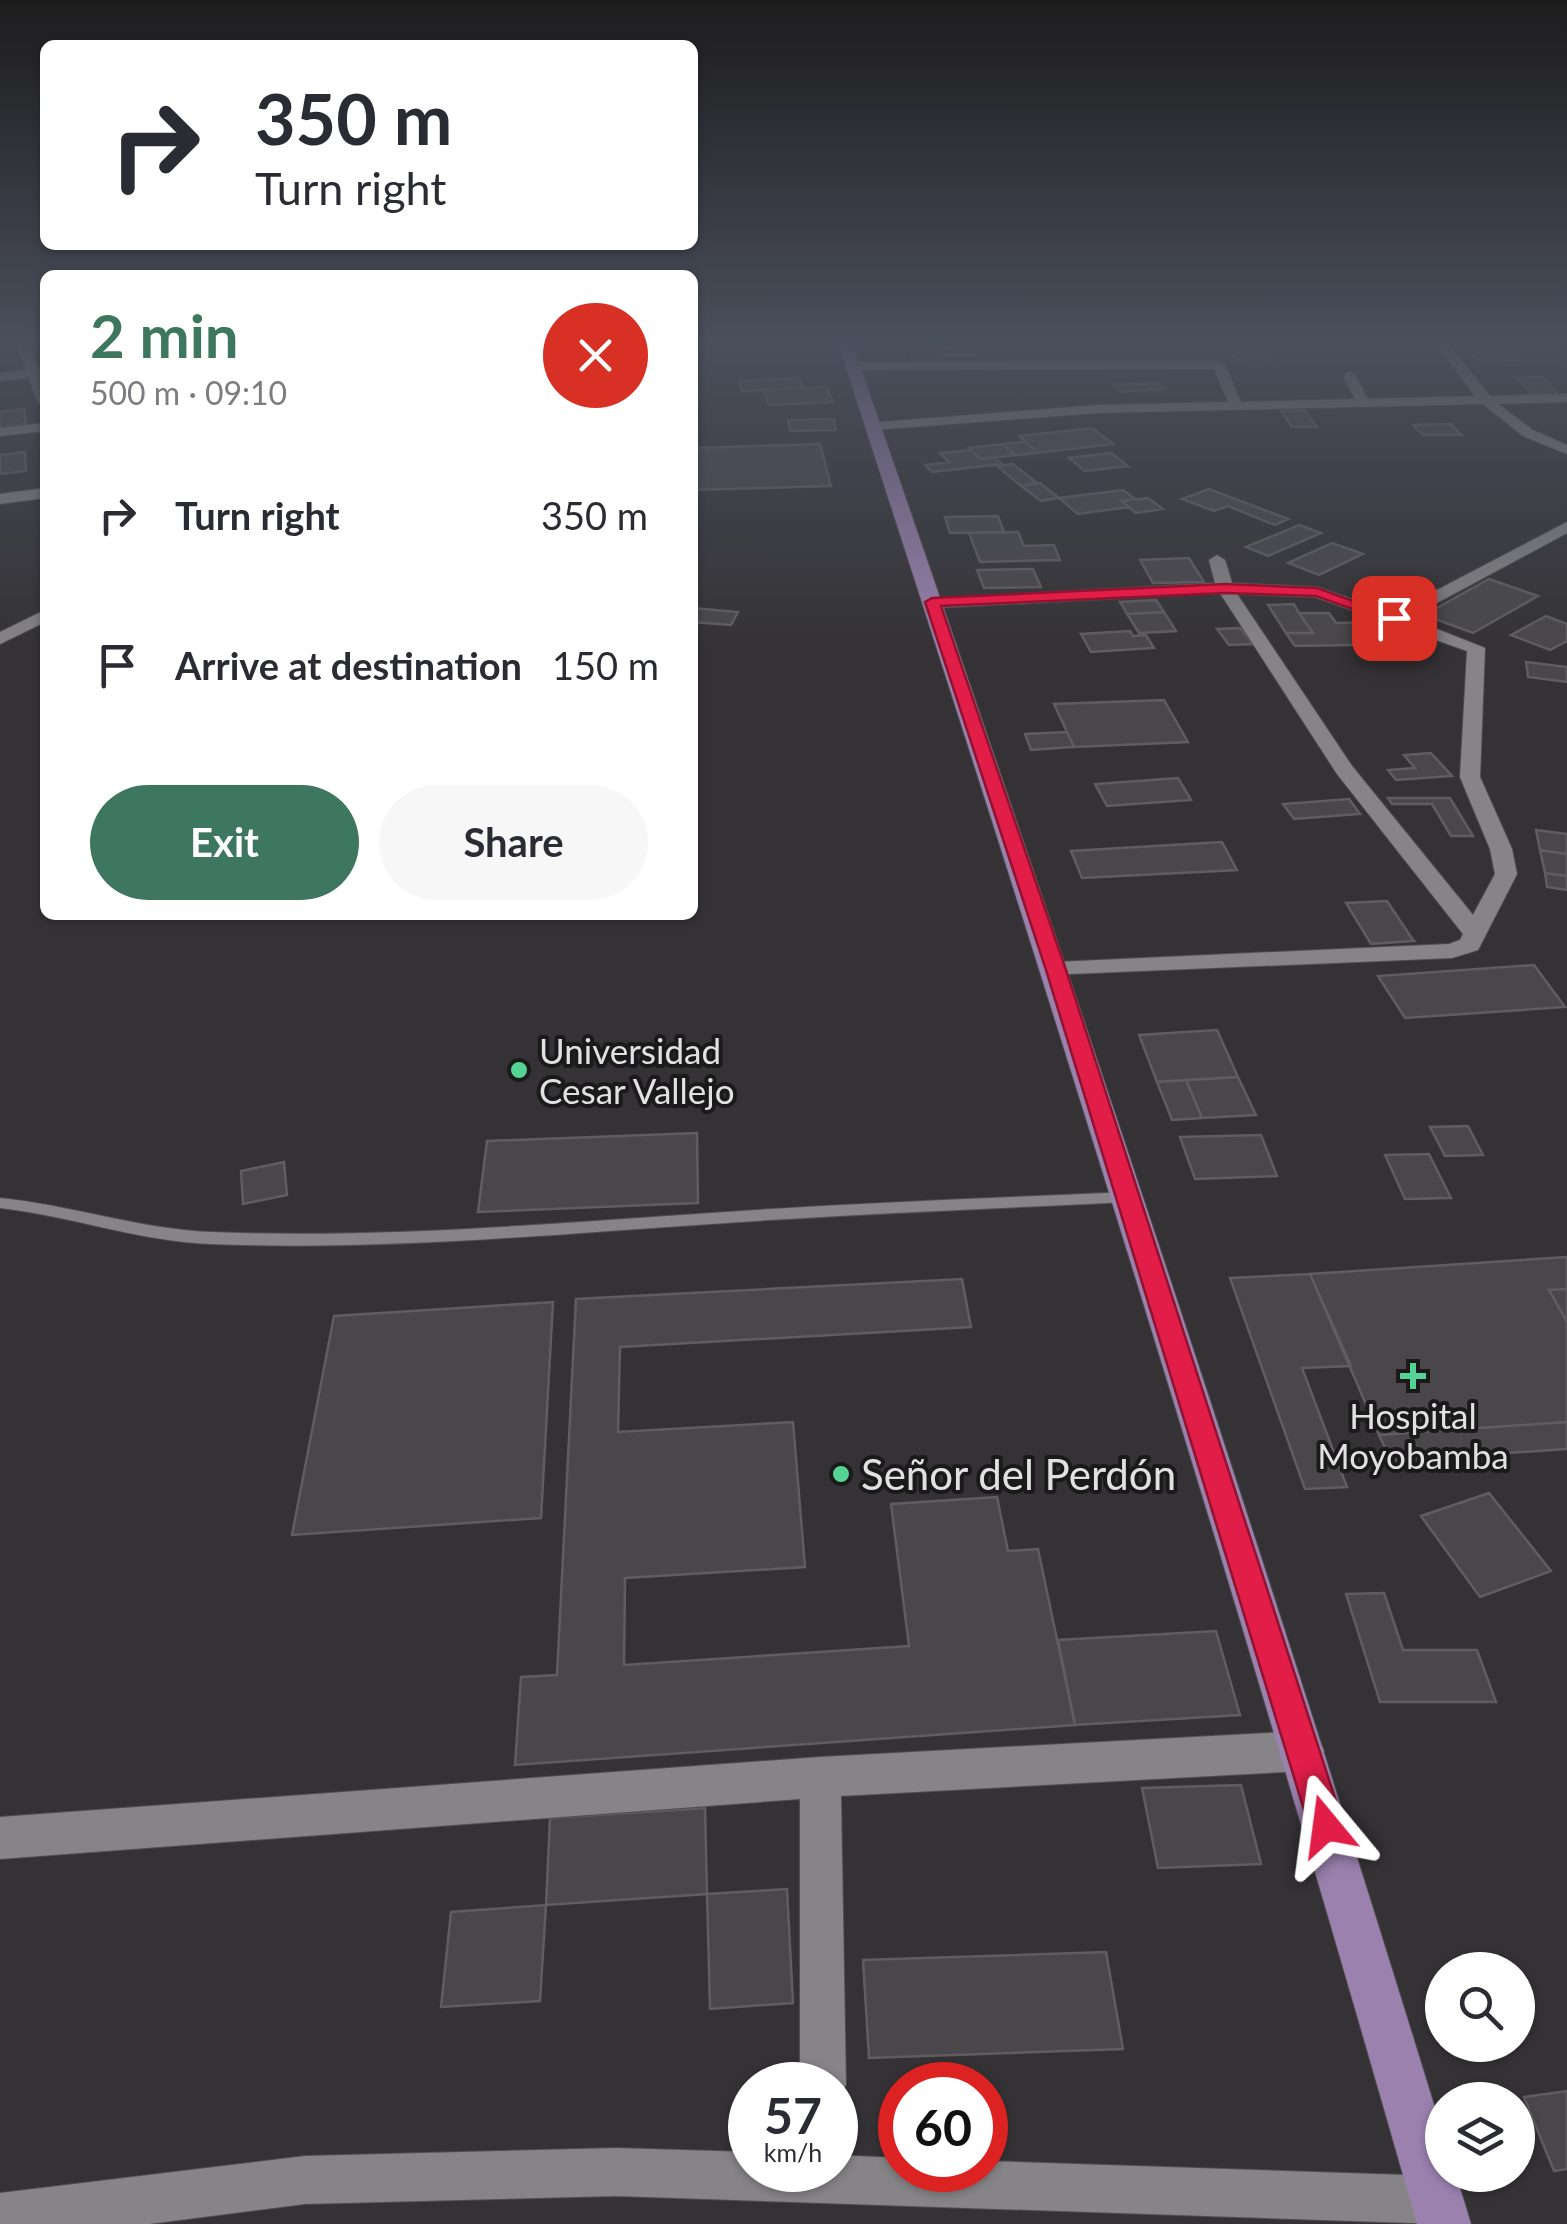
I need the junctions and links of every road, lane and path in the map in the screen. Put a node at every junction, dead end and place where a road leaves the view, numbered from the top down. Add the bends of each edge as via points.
1 (879, 444) edge
2 (40, 494) edge
3 (0, 499) edge
4 (1567, 527) edge
5 (1217, 560) dead end
6 (1225, 588) junction
7 (932, 602) junction
8 (40, 618) edge
9 (1394, 618) junction
10 (0, 639) edge
11 (1476, 935) junction
12 (1056, 970) junction
13 (1128, 1196) junction
14 (0, 1203) edge
15 (1304, 1751) junction
16 (820, 1777) junction
17 (0, 1838) edge
18 (824, 2062) edge
19 (728, 2174) edge
20 (858, 2177) edge
21 (1440, 2213) edge
22 (0, 2218) edge

1 - 7 main road
2 - 3 street
4 - 9 street
5 - 6 street
6 - 7 street
6 - 9 street via 1317,592
6 - 11 street via 1344,770
7 - 12 main road
8 - 10 street
9 - 11 street via 1476,648 1470,777 1506,874
11 - 12 street via 1452,951
12 - 13 main road
13 - 14 lane via 500,1234 255,1239 137,1232
13 - 15 main road
15 - 16 street
15 - 21 main road
16 - 17 street
16 - 18 street
19 - 22 street via 305,2180
20 - 21 street

